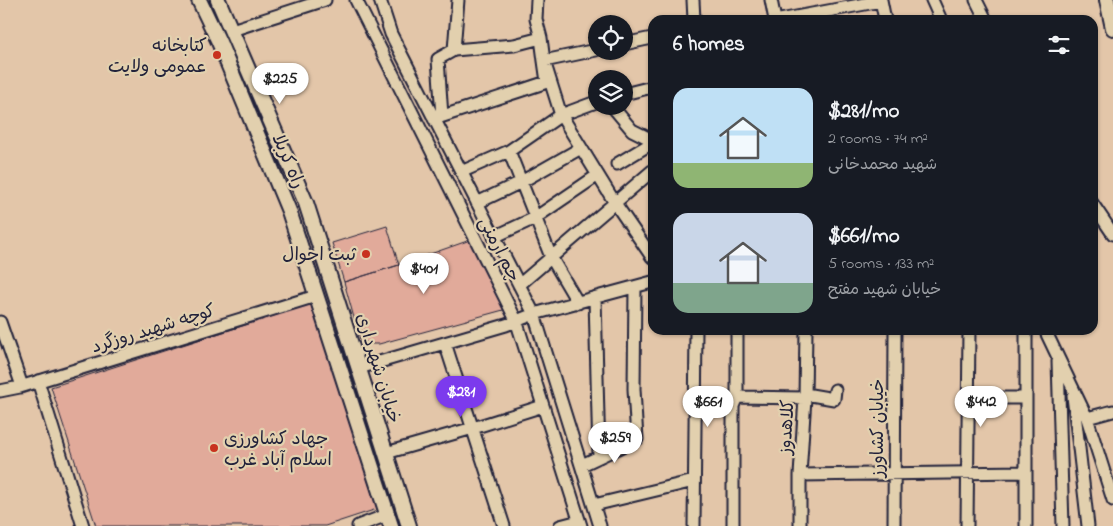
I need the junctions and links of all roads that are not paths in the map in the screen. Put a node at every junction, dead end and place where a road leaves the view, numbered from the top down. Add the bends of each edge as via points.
1 (199, 0) edge
2 (218, 0) edge
3 (325, 0) edge
4 (356, 0) edge
5 (380, 0) edge
6 (458, 0) edge
7 (537, 0) edge
8 (693, 0) edge
9 (771, 0) edge
10 (932, 0) edge
11 (976, 0) edge
12 (1106, 1) edge
13 (884, 10) edge
14 (694, 15) edge
15 (774, 15) edge
16 (832, 15) edge
17 (939, 15) edge
18 (984, 15) edge
19 (1113, 28) edge
20 (232, 30) junction
21 (541, 38) junction
22 (648, 39) edge
23 (633, 42) edge
24 (454, 50) junction
25 (588, 52) edge
26 (544, 61) junction
27 (648, 88) edge
28 (633, 92) edge
29 (588, 105) edge
30 (561, 115) junction
31 (620, 115) edge
32 (438, 117) junction
33 (648, 140) edge
34 (648, 145) edge
35 (581, 148) junction
36 (509, 151) junction
37 (617, 164) dead end
38 (461, 172) junction
39 (648, 174) edge
40 (598, 175) junction
41 (521, 182) junction
42 (298, 184) junction
43 (281, 190) junction
44 (614, 203) junction
45 (477, 204) junction
46 (1098, 212) edge
47 (535, 218) junction
48 (312, 222) junction
49 (295, 227) junction
50 (1113, 234) edge
51 (494, 237) junction
52 (648, 249) edge
53 (551, 257) junction
54 (648, 283) edge
55 (519, 285) junction
56 (635, 287) junction
57 (316, 296) junction
58 (595, 298) junction
59 (578, 303) junction
60 (534, 314) junction
61 (516, 320) junction
62 (0, 322) edge
63 (696, 335) edge
64 (737, 335) edge
65 (806, 335) edge
66 (894, 335) edge
67 (968, 335) edge
68 (1026, 335) edge
69 (1047, 335) edge
70 (445, 343) junction
71 (1058, 357) junction
72 (359, 368) junction
73 (38, 381) junction
74 (22, 386) junction
75 (1072, 387) junction
76 (835, 390) dead end
77 (0, 391) edge
78 (805, 396) junction
79 (968, 398) junction
80 (1026, 398) junction
81 (735, 402) junction
82 (543, 406) junction
83 (696, 407) junction
84 (1113, 411) edge
85 (1087, 418) junction
86 (473, 428) junction
87 (386, 453) junction
88 (599, 457) junction
89 (582, 464) junction
90 (1026, 472) junction
91 (968, 473) junction
92 (894, 474) junction
93 (800, 475) junction
94 (694, 482) junction
95 (1113, 500) edge
96 (594, 505) junction
97 (389, 521) edge
98 (580, 523) edge
99 (83, 526) edge
100 (358, 526) edge
101 (409, 526) edge
102 (504, 526) edge
103 (560, 526) edge
104 (600, 526) edge
105 (694, 526) edge
106 (733, 526) edge
107 (800, 526) edge
108 (894, 526) edge
109 (968, 526) edge
110 (1026, 526) edge
111 (1063, 526) edge
112 (1088, 526) edge

1 - 43 main road, راه کربلا
2 - 20 main road, راه کربلا
3 - 20 street
4 - 61 street, چم ارمنی
5 - 32 street, چم ارمنی via 391,34
6 - 24 street
7 - 21 street via 536,19
8 - 14 street
9 - 15 street
10 - 17 street
11 - 18 street
12 - 19 main road
13 - 16 street
20 - 42 main road, راه کربلا
21 - 24 street via 514,45
21 - 26 street
22 - 23 street
24 - 32 street via 438,59
25 - 26 street
26 - 30 street
26 - 32 street via 547,82
27 - 28 street
29 - 30 street
30 - 35 street
30 - 36 street
31 - 33 street via 632,130
32 - 38 street, چم ارمنی
34 - 37 street
35 - 40 street
35 - 41 street
36 - 38 street
36 - 41 street
38 - 45 street, چم ارمنی
39 - 44 street
40 - 44 street
40 - 47 street
41 - 45 street
41 - 47 street
42 - 43 main road
42 - 48 main road, راه کربلا
43 - 49 main road, راه کربلا
44 - 52 street
44 - 53 street
45 - 51 street, چم ارمنی
46 - 50 street
47 - 51 street
47 - 53 street
48 - 49 main road
48 - 72 main road, خیابان شهرداری
49 - 57 main road, خیابان شهرداری
51 - 55 street, چم ارمنی
53 - 55 street
53 - 59 street
54 - 56 street
55 - 60 street, چم ارمنی
56 - 58 street
56 - 88 street via 637,439
57 - 73 street, کوچه شهید روزگرد
57 - 97 main road, خیابان شهرداری
58 - 59 street
58 - 88 street
59 - 60 street
60 - 61 street
60 - 89 street, چم ارمنی
61 - 70 street
61 - 82 street, چم ارمنی
62 - 74 street
63 - 83 street
64 - 81 street
65 - 78 street, کلاهدوز
66 - 92 street, خیابان کشاورز
67 - 79 street
68 - 80 street
69 - 71 street
70 - 72 street
70 - 86 street
71 - 75 street
71 - 111 street
72 - 87 main road, خیابان شهرداری
73 - 74 street, کوچه شهید روزگرد
73 - 99 street
74 - 77 street, کوچه شهید روزگرد
75 - 85 street
75 - 112 street
76 - 78 street via 834,399
78 - 81 street
78 - 93 street, کلاهدوز
79 - 80 street
79 - 91 street
80 - 90 street
81 - 83 street
81 - 106 street
82 - 86 street
82 - 98 street, چم ارمنی
83 - 94 street
84 - 85 street
85 - 95 street
86 - 87 street
86 - 102 street
87 - 101 main road, خیابان شهرداری
88 - 89 street
89 - 96 street, چم ارمنی
90 - 91 street
90 - 110 street
91 - 92 street
91 - 109 street
92 - 93 street
92 - 108 street, خیابان کشاورز
93 - 107 street, کلاهدوز
94 - 96 street
94 - 105 street
96 - 104 street, چم ارمنی
97 - 100 street
98 - 103 street

